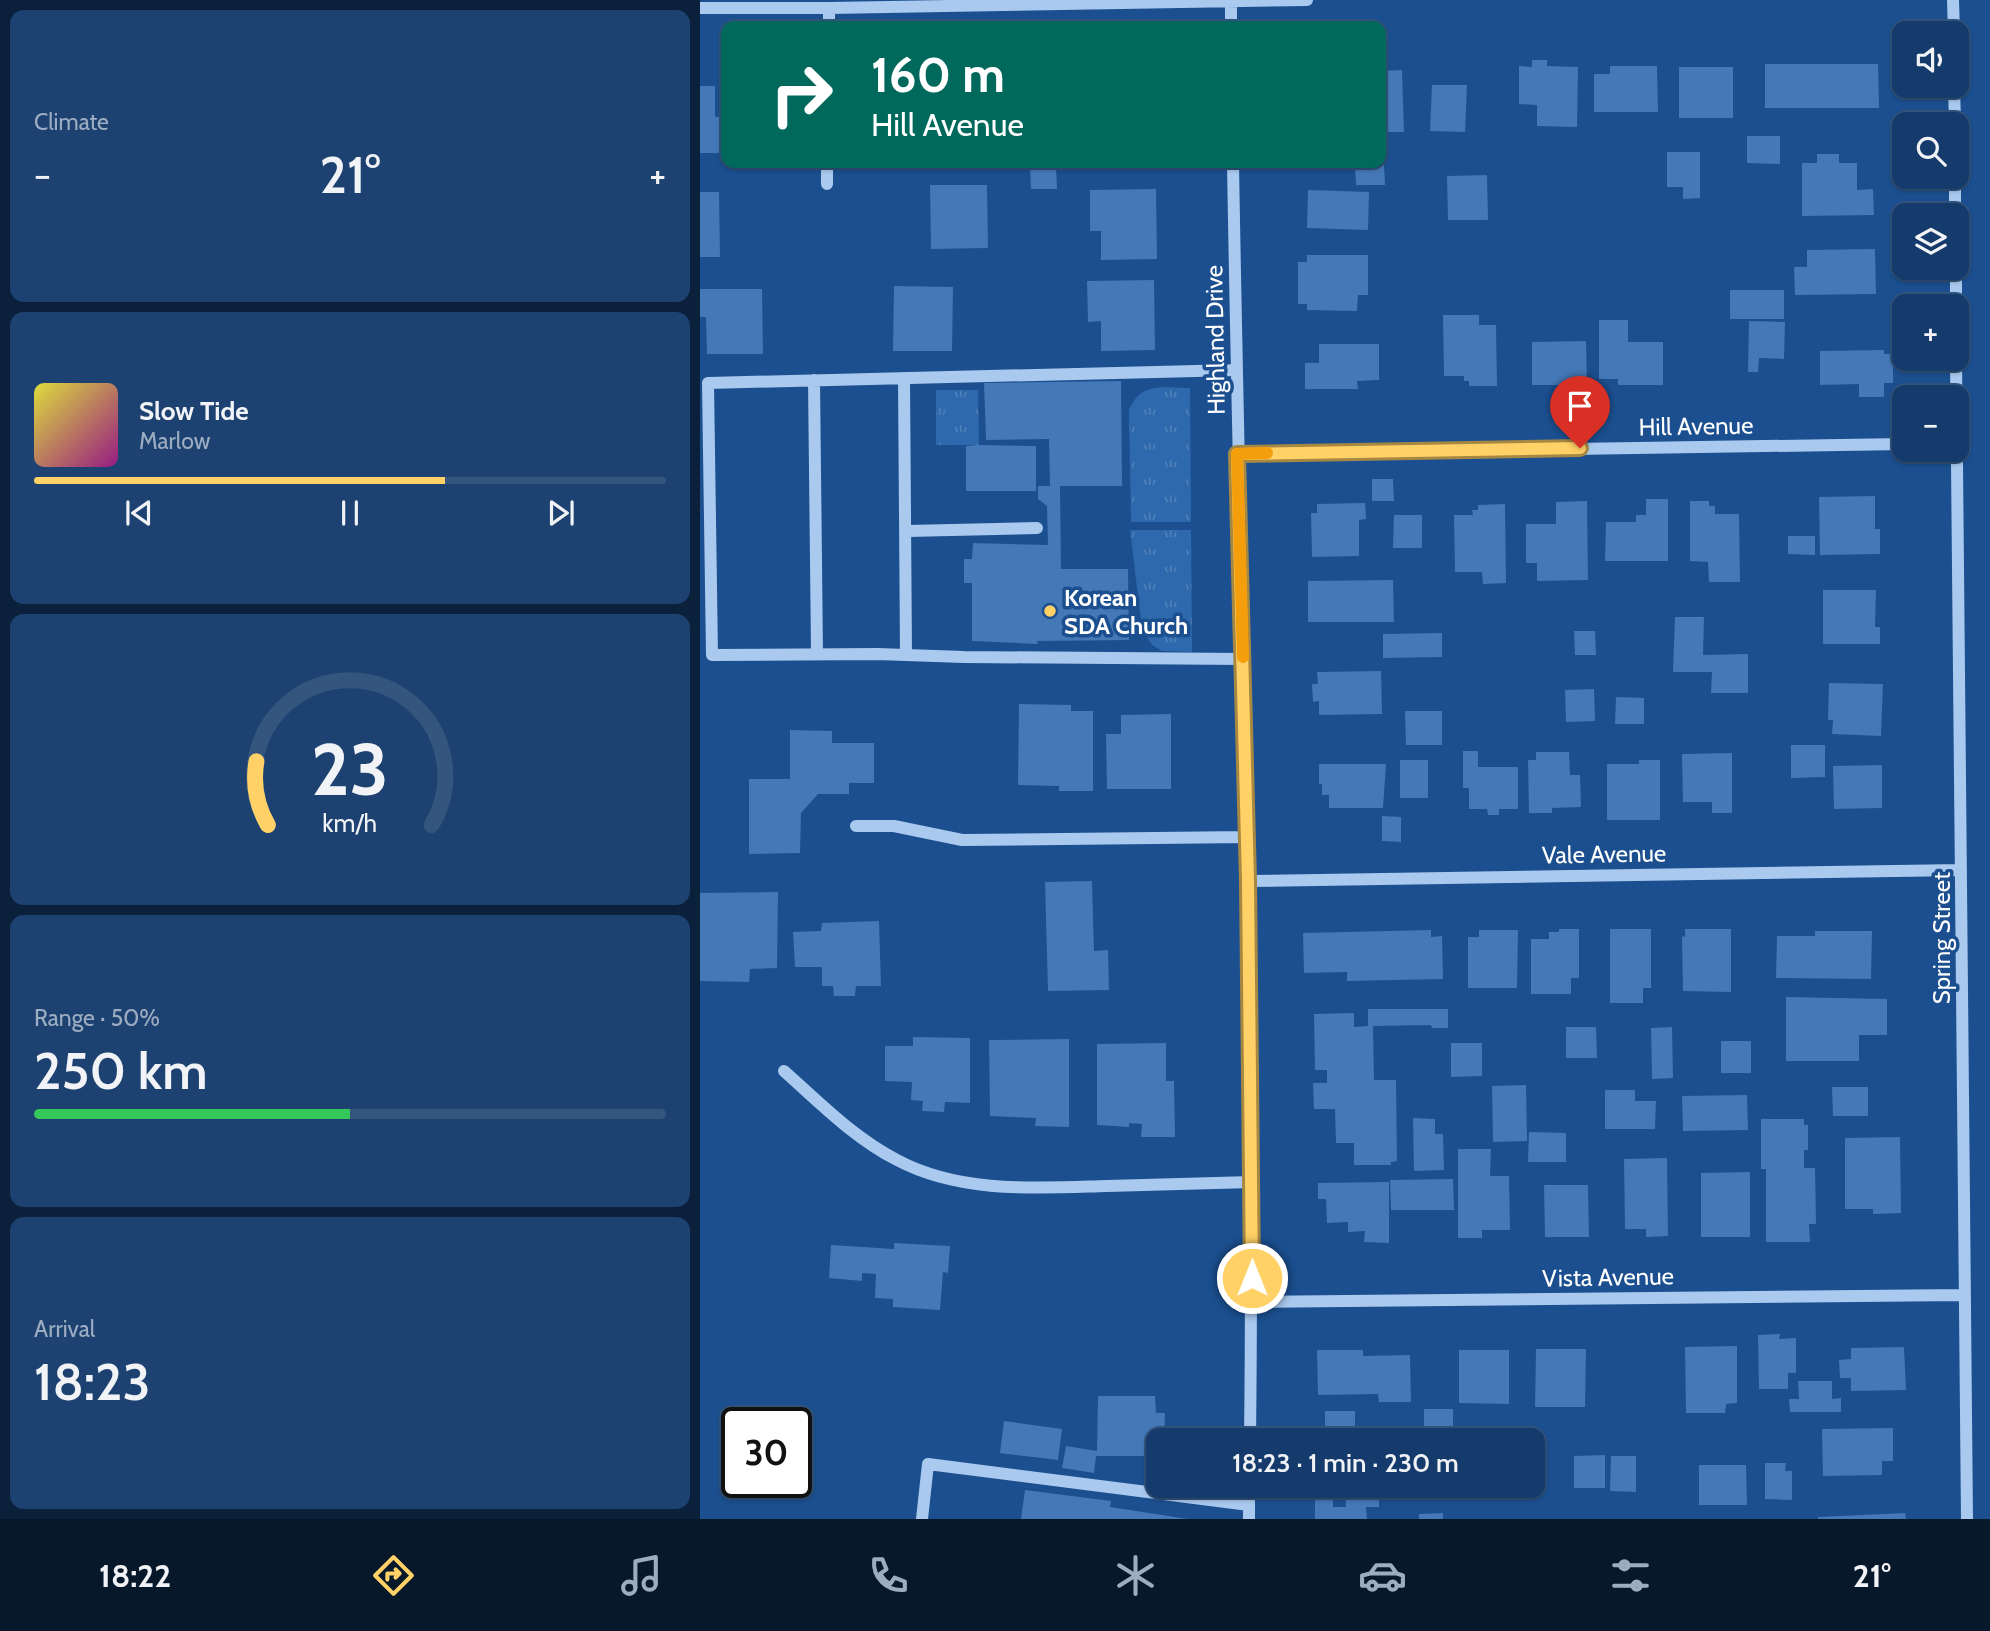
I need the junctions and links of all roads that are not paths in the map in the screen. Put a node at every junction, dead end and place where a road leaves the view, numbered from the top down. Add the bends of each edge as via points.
1 (1307, 0) edge
2 (1953, 0) edge
3 (1231, 1) edge
4 (700, 8) edge
5 (829, 8) junction
6 (829, 21) edge
7 (1231, 21) edge
8 (1954, 21) edge
9 (827, 168) edge
10 (1233, 168) edge
11 (827, 184) dead end
12 (1236, 370) junction
13 (904, 378) junction
14 (814, 380) junction
15 (1892, 444) edge
16 (1237, 454) junction
17 (1957, 462) edge
18 (1037, 528) dead end
19 (906, 531) junction
20 (817, 653) junction
21 (906, 654) junction
22 (1243, 659) junction
23 (856, 826) dead end
24 (1247, 837) junction
25 (1961, 870) junction
26 (1248, 881) junction
27 (783, 1071) dead end
28 (1252, 1182) junction
29 (1965, 1295) junction
30 (1252, 1302) junction
31 (1250, 1428) edge
32 (1249, 1498) edge
33 (1249, 1505) junction
34 (922, 1519) edge
35 (1249, 1519) edge
36 (1966, 1519) edge

1 - 3 street
2 - 8 street
3 - 5 street
3 - 7 street
4 - 5 street
5 - 6 street
9 - 11 street
10 - 12 street, Highland Drive
12 - 13 street
12 - 16 street, Highland Drive
13 - 14 street
13 - 19 street
14 - 20 street
14 - 20 street via 708,383 712,655
15 - 16 street, Hill Avenue
16 - 22 street, Highland Drive
17 - 25 street, Spring Street
18 - 19 street
19 - 21 street
20 - 21 street
21 - 22 street
22 - 24 street, Highland Drive
23 - 24 street via 894,826 962,840
24 - 26 street, Highland Drive
25 - 26 street, Vale Avenue
25 - 29 street, Spring Street
26 - 28 street, Highland Drive
27 - 28 street via 860,1138 937,1178 1041,1188
28 - 30 street, Highland Drive
29 - 30 street, Vista Avenue
29 - 36 street, Spring Street
30 - 31 street, Highland Drive
32 - 33 street
33 - 34 street via 929,1464
33 - 35 street

